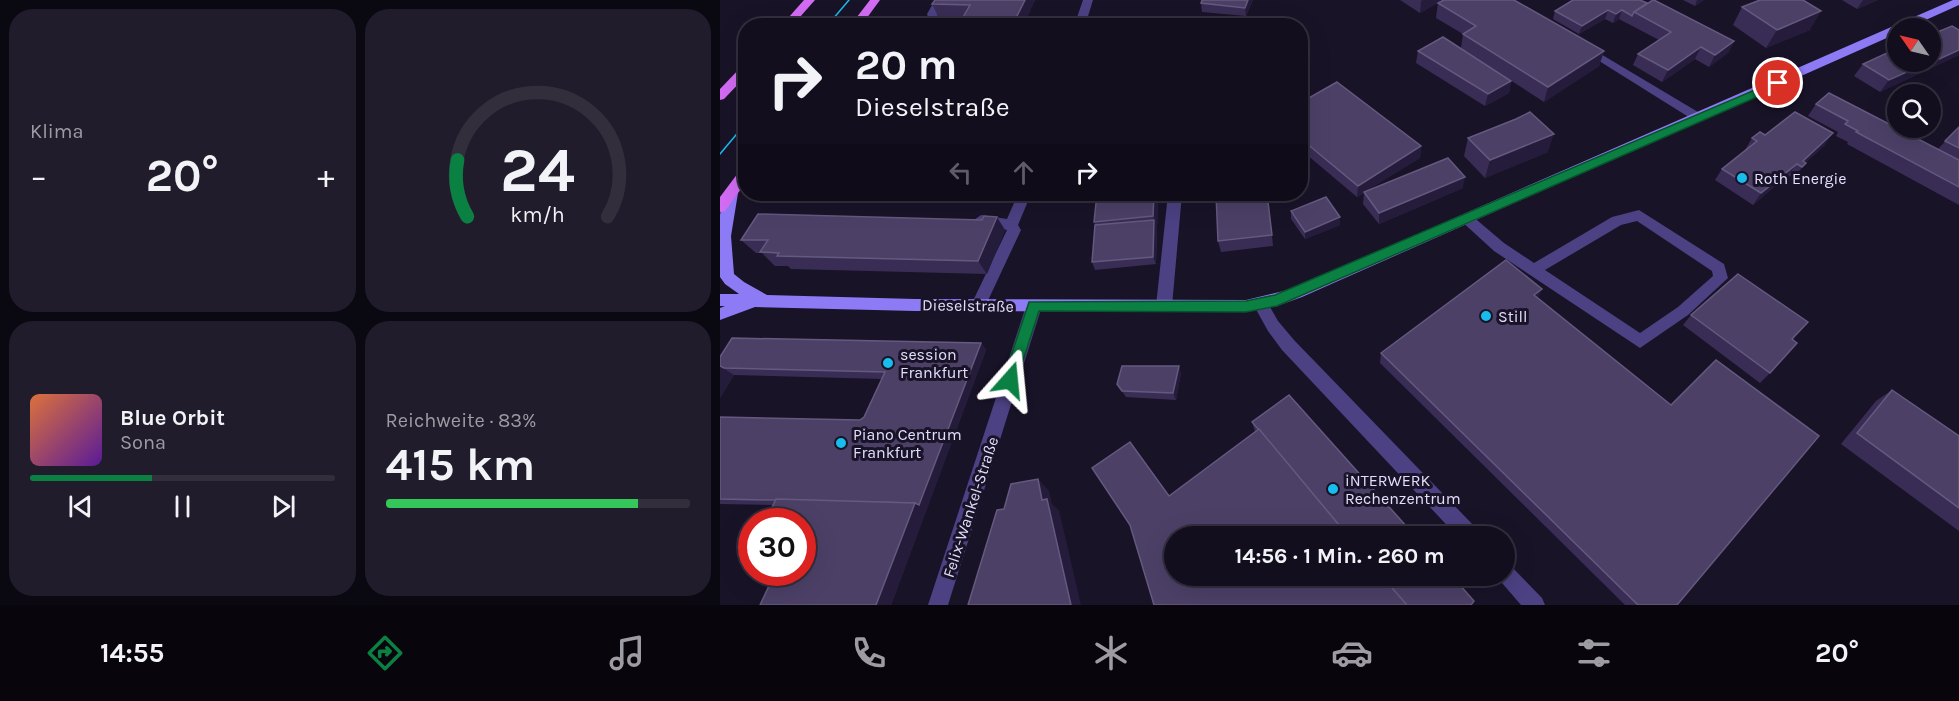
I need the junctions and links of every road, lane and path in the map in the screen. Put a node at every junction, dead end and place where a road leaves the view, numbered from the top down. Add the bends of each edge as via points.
1 (810, 0) edge
2 (875, 0) edge
3 (940, 0) edge
4 (1088, 0) edge
5 (1959, 2) edge
6 (793, 18) edge
7 (861, 18) edge
8 (934, 18) edge
9 (1082, 18) edge
10 (1923, 18) edge
11 (1887, 34) edge
12 (1574, 41) edge
13 (738, 77) edge
14 (720, 96) edge
15 (1699, 118) junction
16 (738, 183) edge
17 (731, 193) junction
18 (1021, 201) edge
19 (1174, 201) edge
20 (720, 207) edge
21 (1466, 219) junction
22 (971, 220) edge
23 (1011, 225) junction
24 (1534, 270) junction
25 (720, 300) edge
26 (764, 300) junction
27 (1261, 304) junction
28 (979, 305) junction
29 (1034, 306) junction
30 (1164, 306) junction
31 (720, 314) edge
32 (1461, 526) edge
33 (1515, 584) edge
34 (938, 605) edge
35 (1535, 605) edge

1 - 6 main road
2 - 7 main road
3 - 8 street
4 - 9 street
5 - 10 main road, Dieselstraße
11 - 15 main road, Dieselstraße
12 - 15 street
13 - 14 main road
15 - 21 main road, Dieselstraße
16 - 17 main road
17 - 20 main road
17 - 26 main road via 722,238 722,267 733,282
18 - 23 street
19 - 30 street
21 - 24 street
21 - 27 main road, Dieselstraße via 1297,293
22 - 23 street
23 - 28 street via 1014,230
24 - 24 street via 1617,221 1639,215 1719,268 1721,278 1640,341
25 - 26 main road, Dieselstraße
26 - 28 main road, Dieselstraße
26 - 31 main road
27 - 30 main road, Dieselstraße
27 - 32 street via 1288,345
28 - 29 main road, Dieselstraße
29 - 30 main road, Dieselstraße
29 - 34 street, Felix-Wankel-Straße
33 - 35 street

